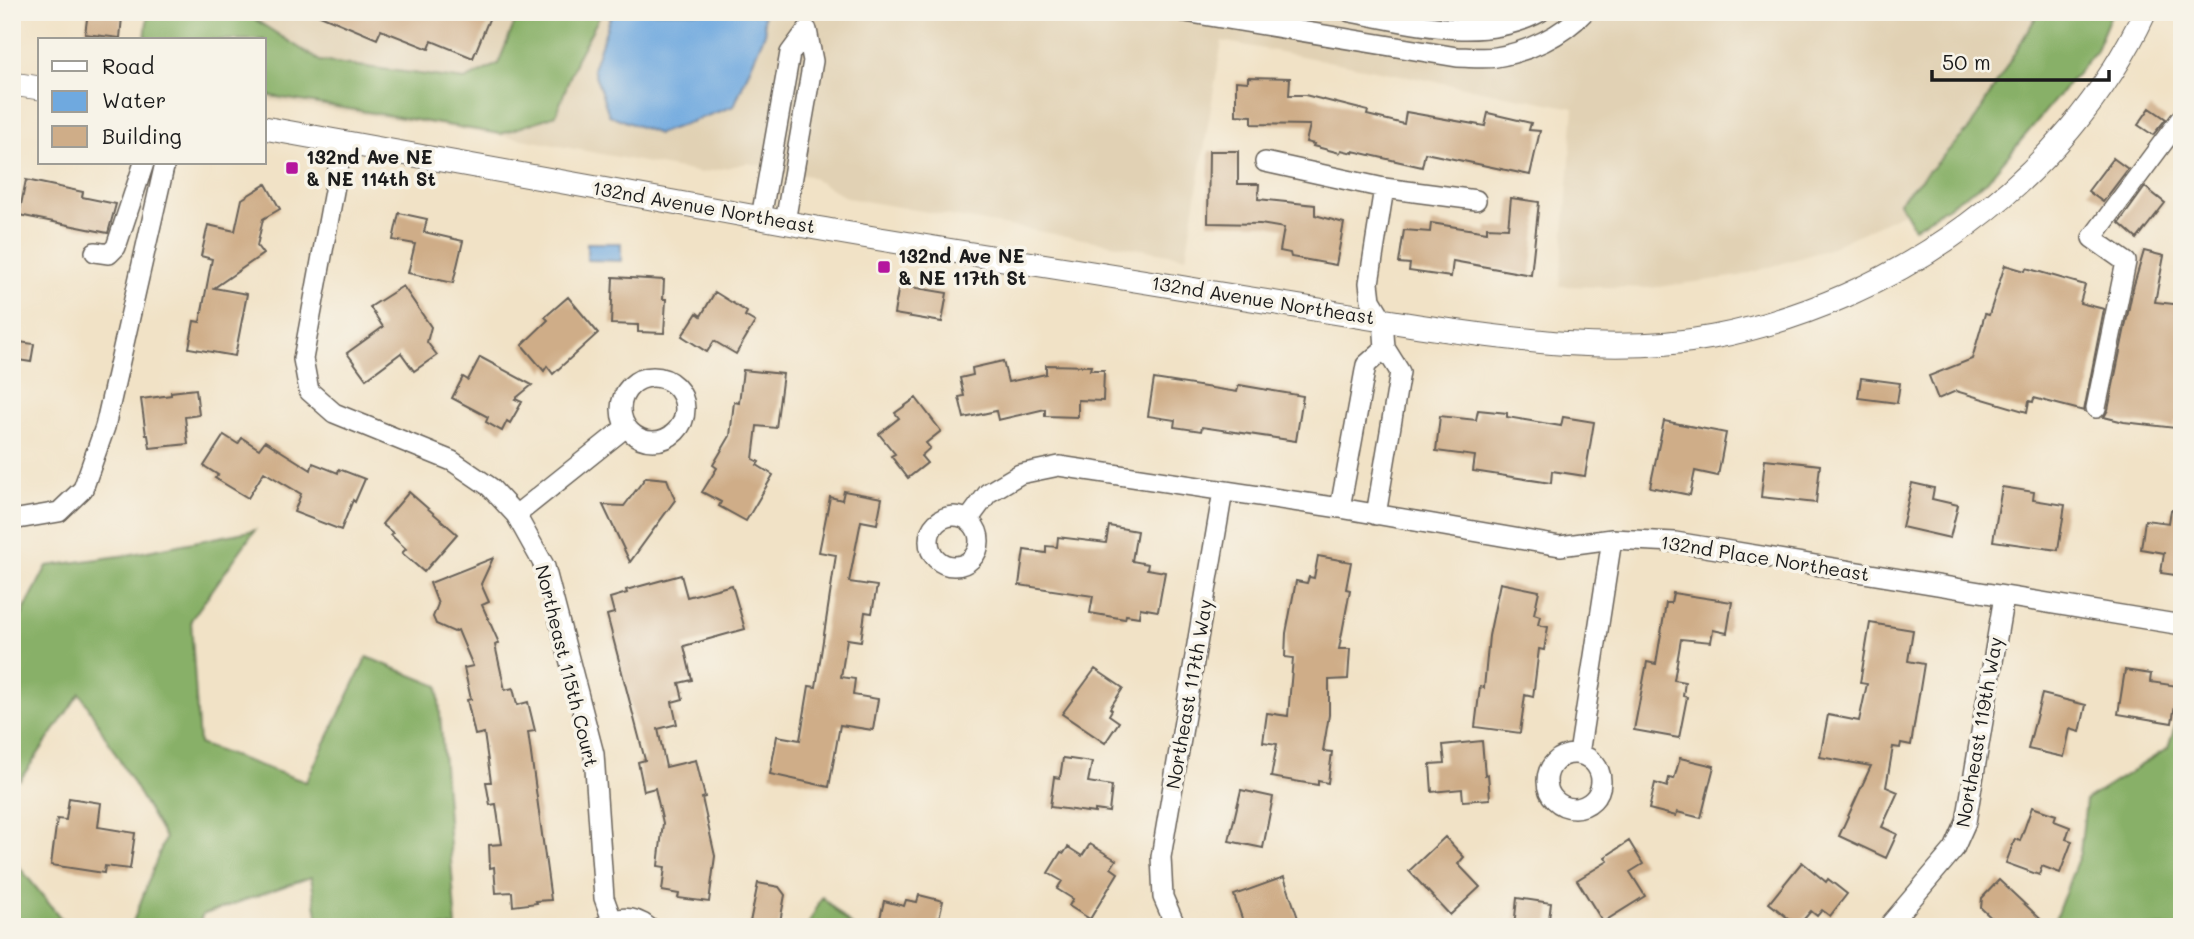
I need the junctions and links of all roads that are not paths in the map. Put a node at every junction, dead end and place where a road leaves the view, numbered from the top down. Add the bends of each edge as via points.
1 (1185, 12) edge
2 (1350, 12) edge
3 (1540, 12) edge
4 (1584, 12) edge
5 (2145, 12) edge
6 (808, 21) edge
7 (12, 83) edge
8 (38, 88) edge
9 (2182, 117) edge
10 (266, 128) edge
11 (343, 142) junction
12 (1265, 162) dead end
13 (144, 164) edge
14 (165, 164) edge
15 (1384, 188) junction
16 (1476, 200) dead end
17 (761, 218) junction
18 (785, 222) junction
19 (95, 252) dead end
20 (1383, 320) junction
21 (1385, 348) junction
22 (2096, 408) dead end
23 (626, 427) dead end
24 (1223, 491) junction
25 (1340, 508) junction
26 (516, 515) junction
27 (1376, 515) junction
28 (12, 520) edge
29 (968, 520) dead end
30 (1612, 540) junction
31 (2004, 596) junction
32 (2182, 625) edge
33 (1579, 754) dead end
34 (607, 923) edge
35 (648, 927) edge
36 (1176, 927) edge
37 (1888, 927) edge

1 - 4 street via 1457,57 1494,58 1556,35
2 - 3 street via 1479,30 1511,25
5 - 20 street, 132nd Avenue Northeast via 2102,89 2020,183 1972,223 1904,267 1835,300 1711,338 1637,344 1503,339
6 - 17 street via 790,53
6 - 18 street via 813,61
7 - 8 street
9 - 22 street via 2092,238 2126,262
10 - 11 street, 132nd Avenue Northeast
11 - 17 street, 132nd Avenue Northeast
11 - 26 street, Northeast 115th Court via 303,359 309,391 334,413 452,461 489,487
12 - 15 street
13 - 19 street via 116,247 109,254
14 - 28 street via 105,427 83,489 59,512
15 - 16 street
15 - 20 street via 1369,283 1371,300
17 - 18 street, 132nd Avenue Northeast
18 - 20 street, 132nd Avenue Northeast
20 - 21 street
21 - 25 street via 1366,365
21 - 27 street via 1400,372
23 - 26 street
24 - 25 street, 132nd Place Northeast
24 - 29 street, 132nd Place Northeast via 1059,466 1020,474 988,493
24 - 36 street, Northeast 117th Way via 1161,857 1163,897
25 - 27 street, 132nd Place Northeast
26 - 34 street, Northeast 115th Court via 545,567 594,754
27 - 30 street, 132nd Place Northeast via 1560,546
30 - 31 street, 132nd Place Northeast via 1675,542
30 - 33 street
31 - 32 street, 132nd Place Northeast
31 - 37 street, Northeast 119th Way via 1966,822 1954,849
34 - 35 street, Northeast 115th Court via 633,918

